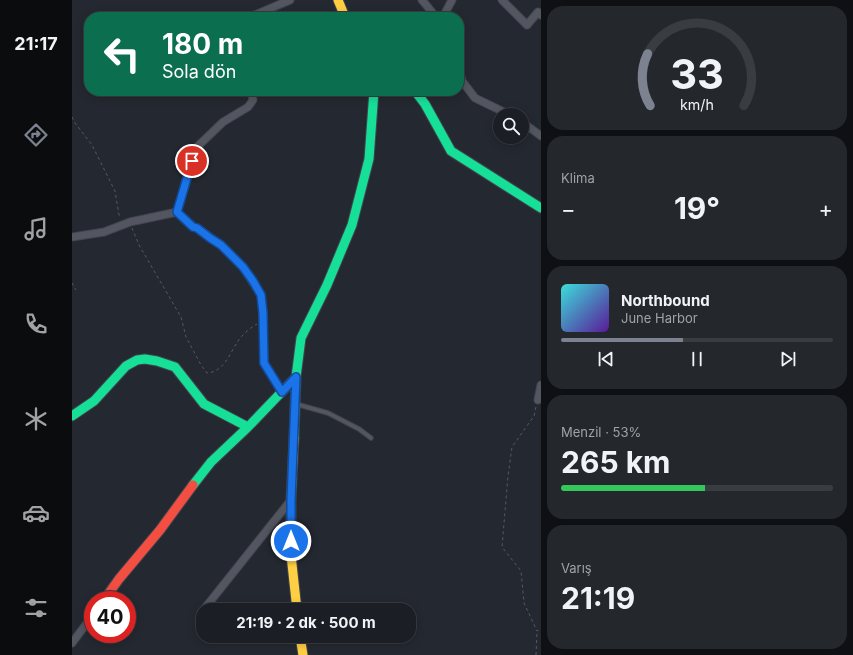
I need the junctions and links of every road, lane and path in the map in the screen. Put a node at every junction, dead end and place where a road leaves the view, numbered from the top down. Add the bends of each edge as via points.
1 (290, 0) edge
2 (338, 0) edge
3 (422, 0) edge
4 (452, 0) edge
5 (502, 0) edge
6 (262, 12) edge
7 (343, 12) edge
8 (432, 12) edge
9 (446, 12) edge
10 (541, 14) edge
11 (464, 83) edge
12 (252, 96) edge
13 (374, 96) edge
14 (419, 96) edge
15 (496, 108) edge
16 (72, 117) edge
17 (529, 127) edge
18 (541, 136) edge
19 (541, 208) edge
20 (177, 212) junction
21 (130, 222) junction
22 (72, 237) edge
23 (72, 283) edge
24 (76, 290) dead end
25 (263, 321) junction
26 (296, 377) junction
27 (541, 385) edge
28 (282, 392) junction
29 (538, 400) joint
30 (295, 404) junction
31 (72, 416) edge
32 (248, 427) junction
33 (371, 438) dead end
34 (291, 500) junction
35 (110, 591) edge
36 (209, 603) edge
37 (296, 603) edge
38 (84, 627) edge
39 (541, 629) edge
40 (537, 631) junction
41 (72, 642) edge
42 (301, 643) edge
43 (303, 655) edge
44 (536, 655) edge

1 - 6 street
2 - 7 street
3 - 8 street
4 - 9 street
5 - 10 street via 527,25 538,12
11 - 15 street via 476,98
12 - 20 street via 248,107 223,122 196,148
13 - 26 street via 369,159 358,204 327,285 301,338
14 - 19 street via 451,151
16 - 21 path via 92,145 115,191 119,215
17 - 18 street
20 - 21 street
20 - 25 street via 193,227 221,245 243,267 261,295
21 - 22 street via 104,232
21 - 25 path via 139,245 181,316 186,336 207,373 214,372 226,362 250,327
23 - 24 path
25 - 28 street via 264,363
26 - 28 street
26 - 30 street
27 - 29 street
28 - 32 street
29 - 40 path via 534,416 512,447 502,547 521,571 524,603
30 - 33 lane via 328,413
30 - 34 street
31 - 32 street via 94,401 126,366 145,359 175,367 204,404
32 - 35 street via 211,462
34 - 36 street
34 - 37 street via 291,555
38 - 41 street
39 - 40 path
40 - 44 path
42 - 43 street

